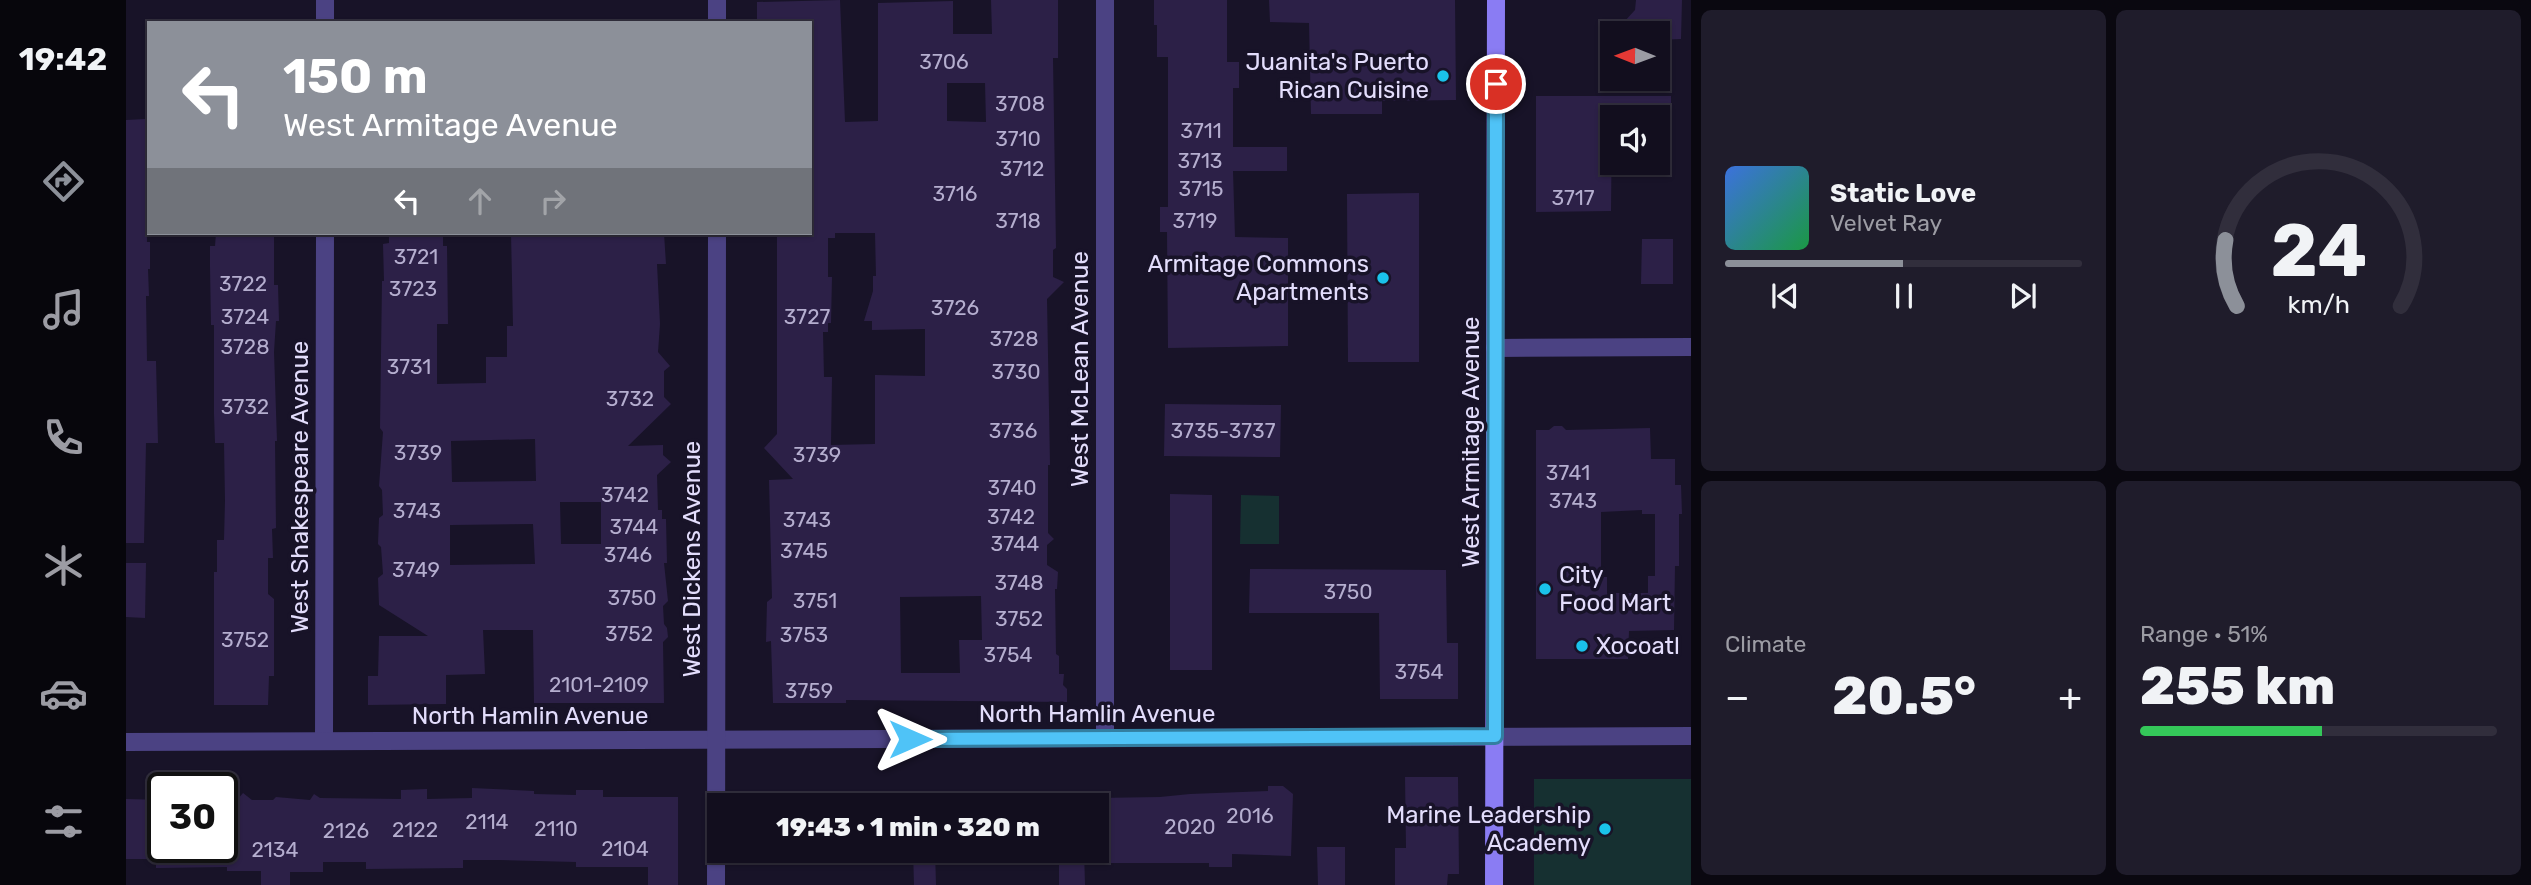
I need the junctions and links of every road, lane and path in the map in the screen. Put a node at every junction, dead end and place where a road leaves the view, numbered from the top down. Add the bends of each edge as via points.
1 (325, 0) edge
2 (718, 0) edge
3 (1105, 0) edge
4 (1496, 0) edge
5 (325, 21) edge
6 (718, 21) edge
7 (325, 235) edge
8 (717, 235) edge
9 (1691, 347) edge
10 (1495, 348) junction
11 (1495, 736) junction
12 (1691, 736) edge
13 (1105, 738) junction
14 (716, 740) junction
15 (324, 741) junction
16 (126, 742) edge
17 (716, 885) edge
18 (1494, 885) edge

1 - 5 street
2 - 6 street
3 - 13 street, West McLean Avenue
4 - 10 main road, West Armitage Avenue
7 - 15 street, West Shakespeare Avenue
8 - 14 street, West Dickens Avenue
9 - 10 street
10 - 11 main road, West Armitage Avenue
11 - 12 street, North Hamlin Avenue
11 - 13 street, North Hamlin Avenue
11 - 18 main road, West Armitage Avenue
13 - 14 street, North Hamlin Avenue
14 - 15 street, North Hamlin Avenue
14 - 17 street, West Dickens Avenue
15 - 16 street, North Hamlin Avenue

